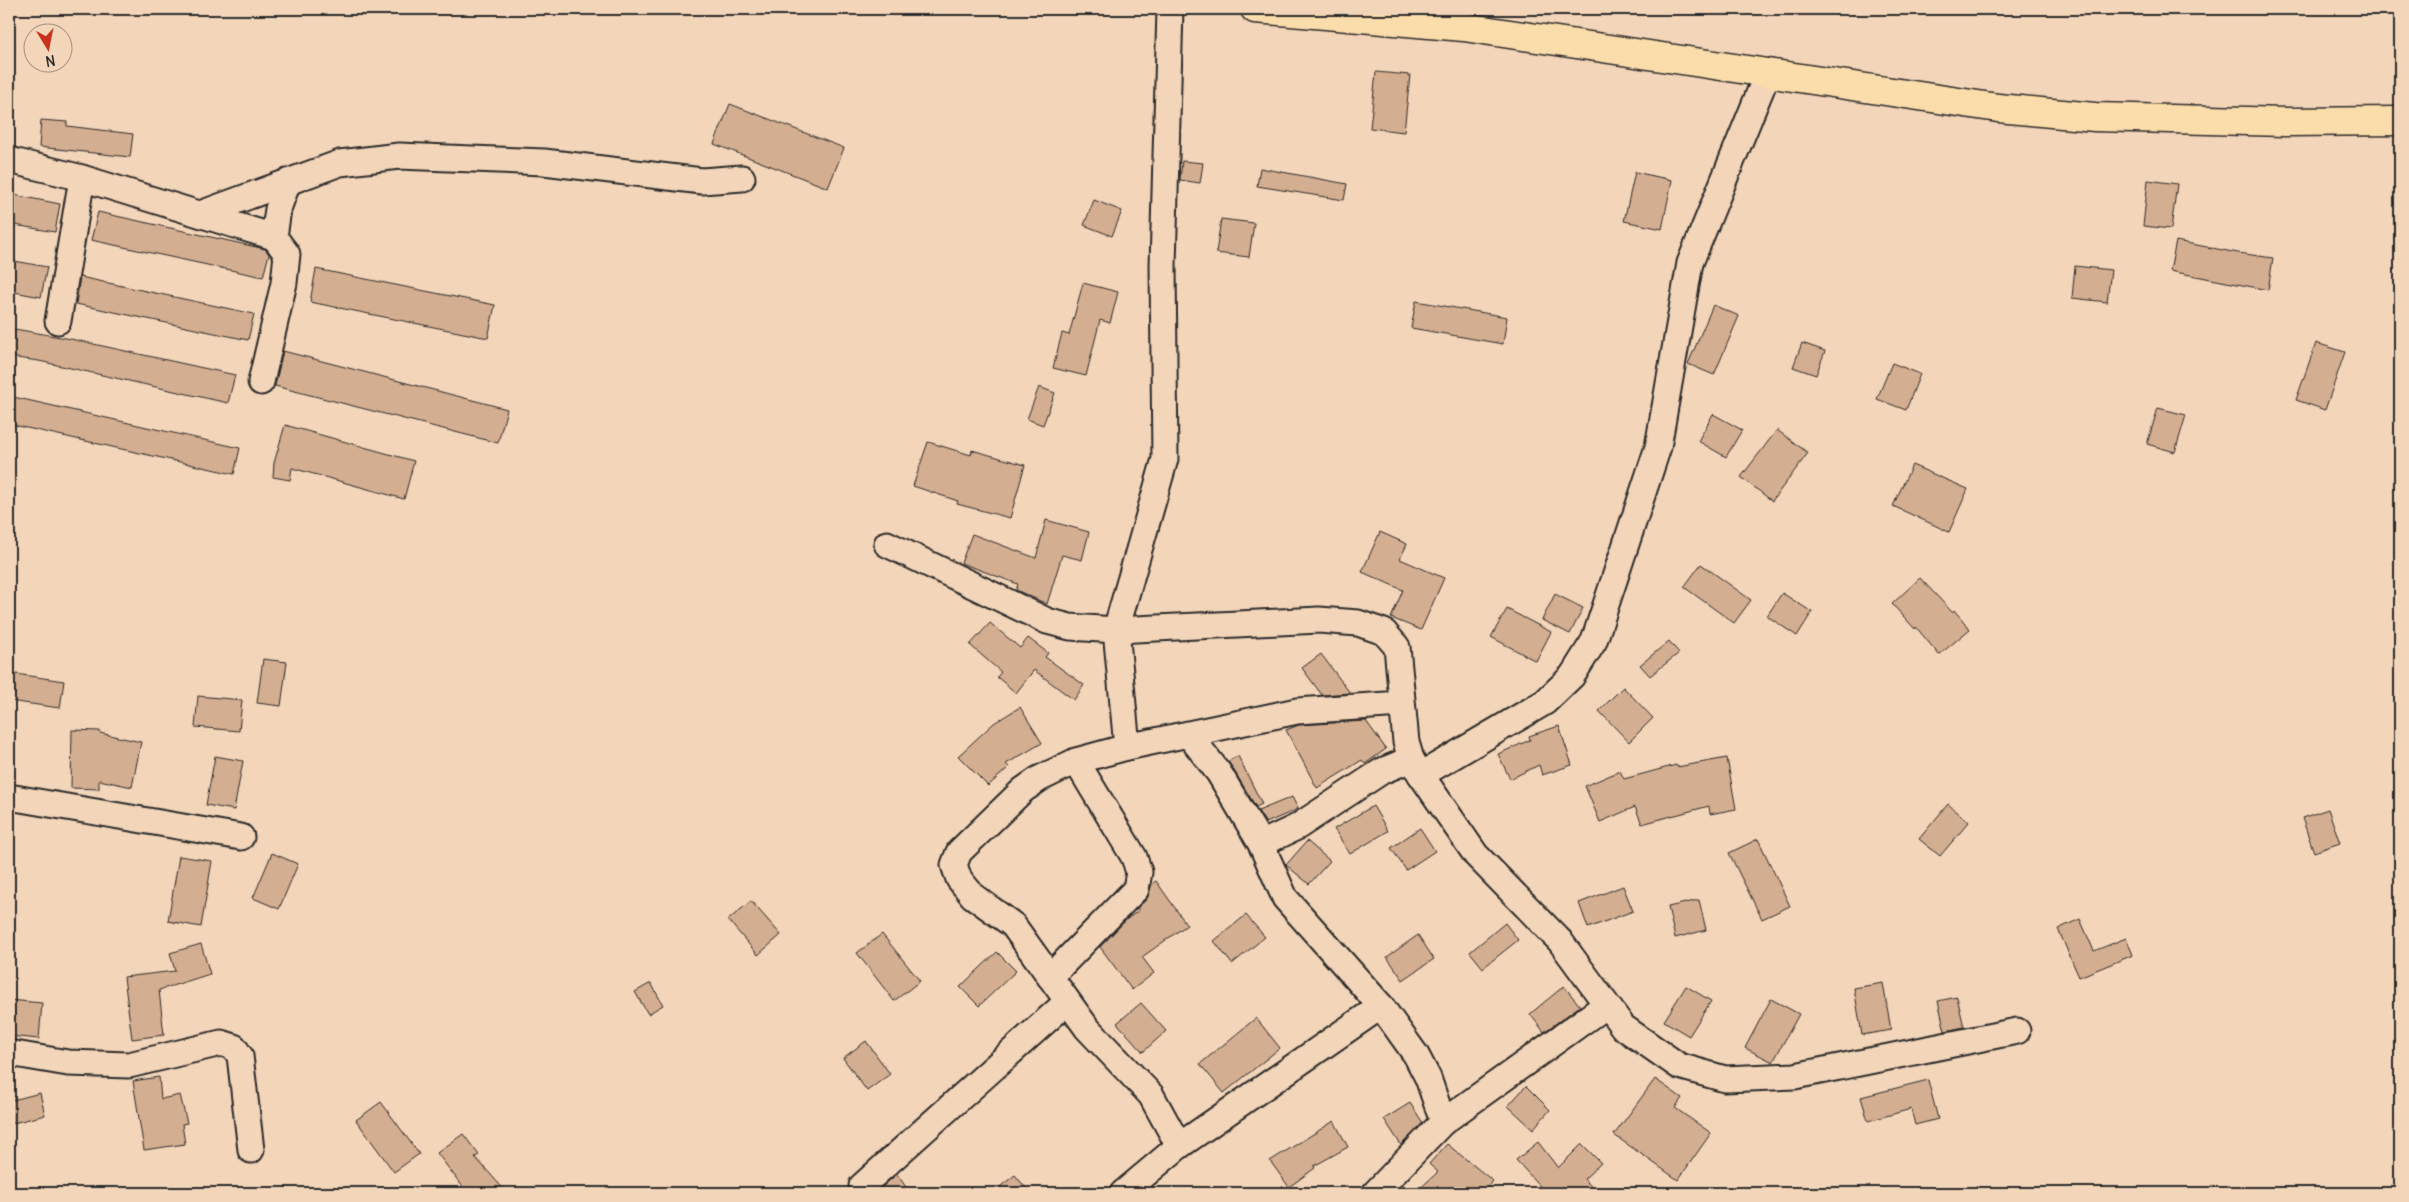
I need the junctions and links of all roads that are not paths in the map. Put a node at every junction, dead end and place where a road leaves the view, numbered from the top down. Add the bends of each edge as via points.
1 (1170, 9) edge
2 (1255, 9) edge
3 (1768, 72) junction
4 (2400, 121) edge
5 (9, 160) edge
6 (82, 178) junction
7 (742, 178) dead end
8 (288, 182) junction
9 (200, 214) junction
10 (274, 237) junction
11 (58, 321) dead end
12 (261, 382) dead end
13 (887, 544) dead end
14 (1116, 630) junction
15 (1402, 704) junction
16 (1189, 735) junction
17 (1128, 747) junction
18 (1076, 761) junction
19 (1416, 767) junction
20 (9, 797) edge
21 (241, 837) dead end
22 (1261, 844) junction
23 (1050, 977) junction
24 (1067, 1002) junction
25 (1606, 1005) junction
26 (1381, 1006) junction
27 (2018, 1031) dead end
28 (9, 1053) edge
29 (1443, 1122) junction
30 (1179, 1146) junction
31 (251, 1150) dead end
32 (862, 1186) dead end
33 (1123, 1193) edge
34 (1374, 1193) edge

1 - 14 street via 1163,266 1165,459
2 - 3 main road via 1464,28
3 - 4 main road via 1998,108 2095,117 2285,122
3 - 19 street via 1690,263 1658,447 1594,641 1572,676 1545,702
5 - 6 street
6 - 9 street
6 - 11 street
7 - 8 street via 702,181 544,162 399,156 340,163
8 - 9 street
8 - 10 street via 278,210
9 - 10 street
10 - 12 street via 286,254 284,283
13 - 14 street via 1047,621 1070,627
14 - 15 street via 1319,620 1358,623 1384,632 1397,647
14 - 17 street
15 - 16 street via 1297,711
15 - 19 street via 1406,742
16 - 17 street
16 - 22 street via 1219,773
17 - 18 street
18 - 23 street via 1134,856 1139,872 1136,889
18 - 23 street via 1023,790 958,852 954,865 959,879 973,896 1013,925
19 - 22 street via 1382,771 1297,827
19 - 25 street via 1476,855 1560,941
20 - 21 street
22 - 26 street via 1285,898
23 - 24 street
24 - 30 street via 1097,1039 1151,1095
24 - 32 street
25 - 27 street via 1623,1027 1678,1066 1725,1079 1795,1076
25 - 29 street
26 - 29 street via 1416,1055 1428,1078
26 - 30 street
28 - 31 street via 68,1063 129,1065 221,1043 234,1047 240,1056
29 - 34 street
30 - 33 street

